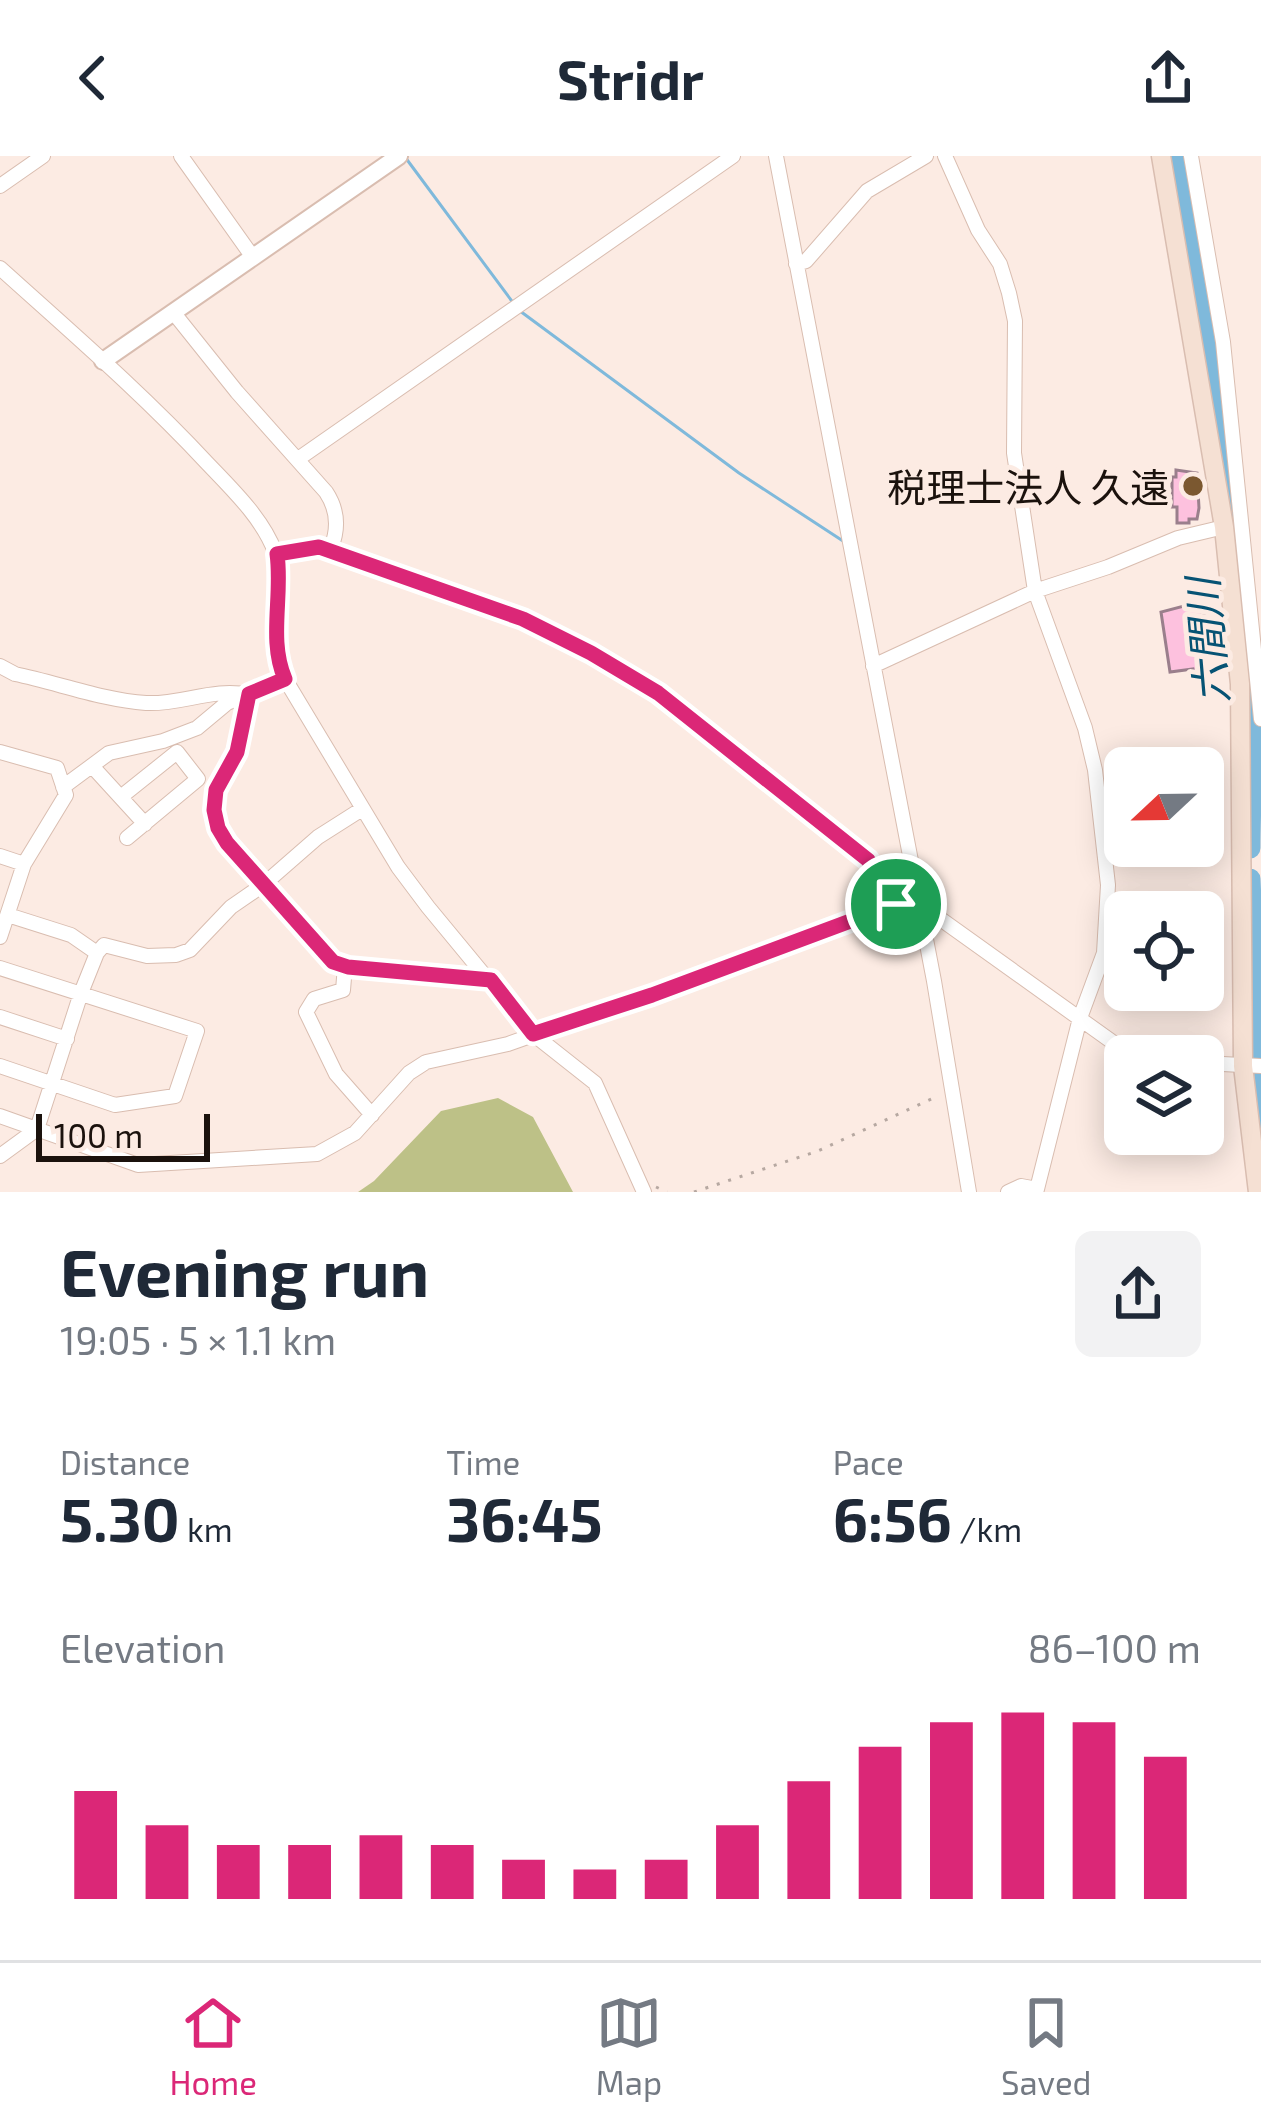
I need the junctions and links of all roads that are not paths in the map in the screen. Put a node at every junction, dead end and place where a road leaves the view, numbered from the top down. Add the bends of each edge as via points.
1 (43, 156) edge
2 (181, 156) edge
3 (399, 156) edge
4 (733, 156) edge
5 (776, 156) edge
6 (926, 156) edge
7 (945, 156) edge
8 (1161, 156) edge
9 (1191, 156) edge
10 (0, 186) edge
11 (252, 256) junction
12 (800, 262) junction
13 (0, 268) edge
14 (173, 312) junction
15 (103, 361) junction
16 (298, 459) junction
17 (1224, 527) junction
18 (331, 548) junction
19 (277, 554) junction
20 (1035, 591) junction
21 (878, 664) junction
22 (0, 666) edge
23 (285, 679) junction
24 (1252, 683) edge
25 (249, 694) junction
26 (1261, 719) edge
27 (134, 745) junction
28 (0, 752) edge
29 (92, 766) junction
30 (155, 770) junction
31 (63, 787) junction
32 (122, 796) junction
33 (362, 809) junction
34 (145, 824) junction
35 (128, 838) dead end
36 (0, 856) edge
37 (25, 864) junction
38 (263, 885) junction
39 (896, 904) junction
40 (924, 906) junction
41 (8, 915) junction
42 (0, 937) edge
43 (97, 953) junction
44 (345, 966) junction
45 (0, 968) edge
46 (491, 980) junction
47 (81, 993) junction
48 (0, 1017) edge
49 (1079, 1018) junction
50 (533, 1034) junction
51 (1104, 1036) edge
52 (67, 1039) junction
53 (0, 1066) edge
54 (1251, 1066) edge
55 (53, 1083) junction
56 (372, 1115) junction
57 (0, 1117) edge
58 (38, 1130) junction
59 (0, 1156) edge
60 (1259, 1186) edge
61 (644, 1192) edge
62 (969, 1192) edge
63 (1008, 1192) edge

1 - 10 street
2 - 11 street
3 - 11 street
4 - 16 street
5 - 12 street
6 - 12 street via 867,191
7 - 20 street via 1000,265 1015,321 1014,454
8 - 17 main road
9 - 24 street via 1222,342
11 - 14 street
12 - 21 street
13 - 15 street
14 - 15 street
14 - 16 street
15 - 19 street via 224,481
16 - 18 street via 335,505
17 - 20 street
17 - 24 main road
18 - 19 street
18 - 39 street via 523,619 658,693 868,860
19 - 23 street via 277,660
20 - 21 street
20 - 49 street via 1096,770 1108,885 1104,953
21 - 40 street
22 - 25 street via 122,700
23 - 25 street
23 - 33 street
24 - 26 street
24 - 54 main road
25 - 27 street via 197,728
25 - 38 street via 214,810 227,843
27 - 29 street
27 - 30 street
28 - 31 street via 57,767
29 - 31 street
29 - 32 street
30 - 32 street
30 - 34 street via 177,752 198,779
31 - 37 street via 66,795
32 - 34 street
33 - 38 street
33 - 46 street via 428,908
34 - 35 street
36 - 37 street
37 - 41 street
38 - 43 street via 176,956 104,945
38 - 44 street
39 - 40 street
39 - 50 street
40 - 49 street
40 - 62 street
41 - 42 street
41 - 43 street via 71,935
43 - 47 street
44 - 46 street
44 - 56 street via 343,990 314,999 306,1012 336,1074
45 - 47 street
46 - 50 street
47 - 52 street
47 - 55 street via 196,1031 176,1096 116,1105
48 - 52 street
49 - 51 street
49 - 63 street via 1037,1190
50 - 56 street via 426,1062
50 - 61 street via 595,1083
52 - 55 street
53 - 55 street
54 - 60 main road
55 - 58 street
56 - 58 street via 317,1154 161,1166 138,1166
57 - 58 street
58 - 59 street

